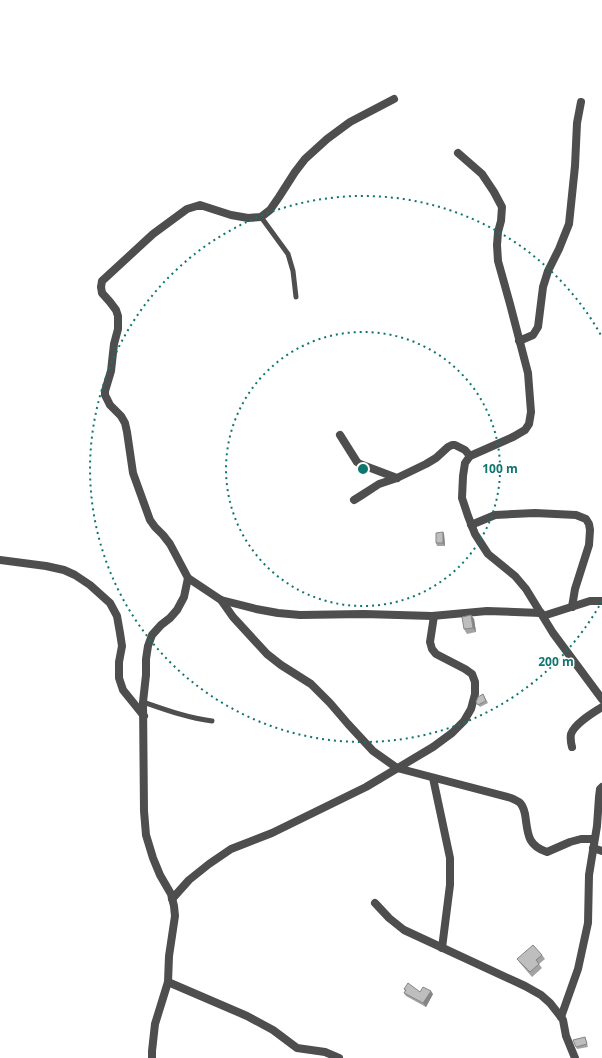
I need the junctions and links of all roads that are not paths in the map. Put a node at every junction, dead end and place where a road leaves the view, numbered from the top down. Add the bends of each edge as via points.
1 (394, 99) dead end
2 (581, 102) dead end
3 (458, 153) dead end
4 (261, 217) junction
5 (296, 297) dead end
6 (519, 341) junction
7 (340, 435) dead end
8 (470, 456) junction
9 (397, 478) junction
10 (354, 500) dead end
11 (471, 524) junction
12 (0, 560) edge
13 (188, 578) junction
14 (221, 600) junction
15 (602, 601) edge
16 (572, 607) junction
17 (542, 614) junction
18 (434, 616) junction
19 (602, 699) edge
20 (143, 702) junction
21 (602, 707) edge
22 (144, 716) junction
23 (212, 721) dead end
24 (572, 747) dead end
25 (397, 768) junction
26 (433, 778) junction
27 (602, 787) edge
28 (594, 839) junction
29 (593, 848) junction
30 (602, 850) edge
31 (172, 899) junction
32 (375, 903) dead end
33 (442, 948) junction
34 (168, 982) junction
35 (561, 1017) junction
36 (152, 1058) edge
37 (339, 1058) edge
38 (575, 1058) edge

1 - 4 street via 350,122 327,139 305,159 270,210
2 - 6 street via 568,224 543,287 538,327 532,335
3 - 6 street via 482,174 502,207 497,245 498,261
4 - 5 lane via 288,254
4 - 13 street via 231,215 200,205 187,209 153,234 102,281 102,293 118,316 118,329 105,395 125,423 133,473 150,520 170,544
6 - 8 street via 528,373 531,412 529,424 514,437
7 - 9 street via 360,464
8 - 9 street via 465,450 452,445 436,458
8 - 11 street via 465,463 462,498
9 - 10 street via 379,484
11 - 16 street via 495,515 576,515 586,519 590,530 589,545
11 - 17 street via 488,554 526,589
12 - 22 street via 64,570 90,585 110,604 118,616 122,646 119,678 123,690
13 - 14 street
13 - 20 street via 184,597 177,610 152,635 146,659
14 - 18 street via 256,609 300,615
14 - 25 street via 267,654 311,684 373,751
15 - 16 street via 590,601
16 - 17 street
17 - 18 street via 487,611
17 - 19 street
18 - 25 street via 430,642 432,649 436,654 472,674 475,694 471,709 452,734
20 - 22 street
20 - 23 lane via 183,716
21 - 24 street via 587,716 575,728 571,739
22 - 31 street via 146,835 153,858
25 - 26 street
25 - 31 street via 366,787 272,833 231,849 189,880
26 - 28 street via 511,798 520,803 524,809 531,841 539,850 547,852 570,842
26 - 33 street via 450,858 450,886
27 - 28 street
28 - 29 street
29 - 30 street
29 - 35 street via 589,875 588,923 578,969
31 - 34 street via 175,916
32 - 33 street via 404,930
33 - 35 street via 524,986 550,1003
34 - 36 street via 155,1024
34 - 37 street via 247,1016 273,1030 297,1048 325,1052
35 - 38 street

